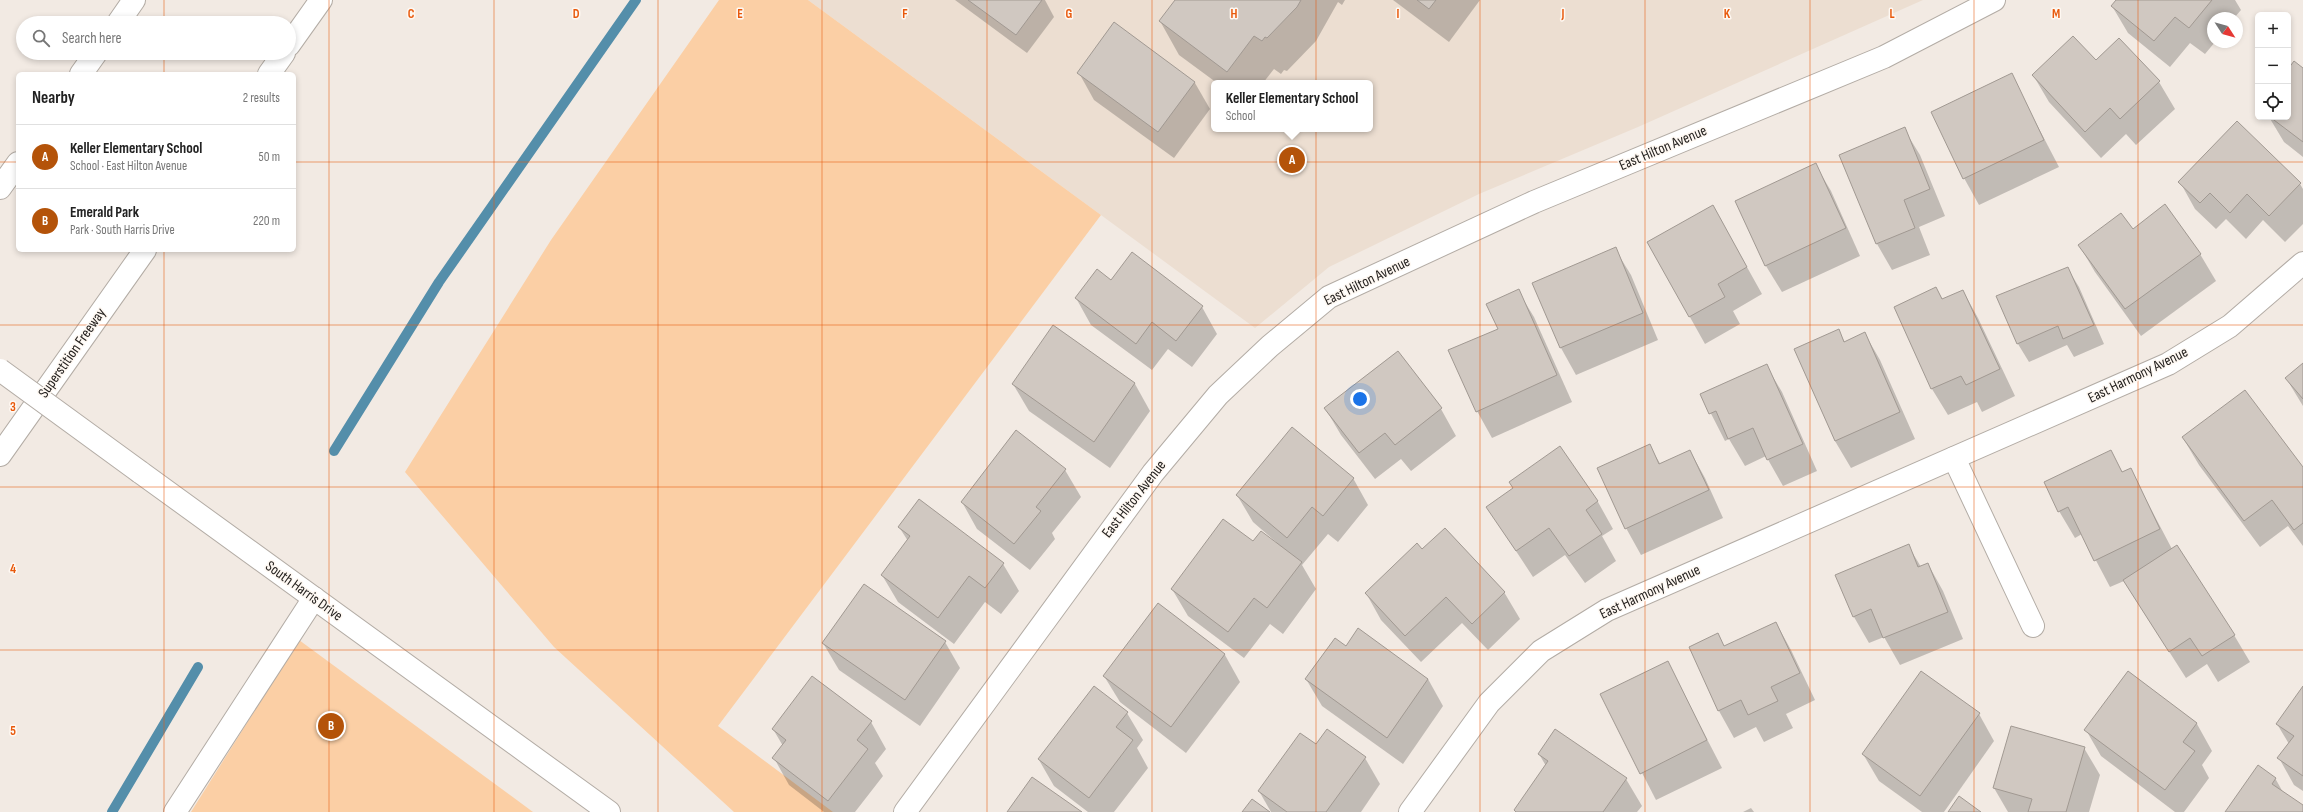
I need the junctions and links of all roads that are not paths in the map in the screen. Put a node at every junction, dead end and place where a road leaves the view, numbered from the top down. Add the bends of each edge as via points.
1 (134, 0) edge
2 (321, 0) edge
3 (1994, 0) edge
4 (123, 16) edge
5 (296, 36) edge
6 (91, 60) edge
7 (279, 60) edge
8 (82, 72) edge
9 (270, 72) edge
10 (16, 165) edge
11 (0, 188) edge
12 (144, 252) edge
13 (2303, 263) edge
14 (0, 370) edge
15 (0, 455) edge
16 (1954, 458) junction
17 (314, 598) junction
18 (2032, 626) dead end
19 (175, 812) edge
20 (609, 812) edge
21 (905, 812) edge
22 (1410, 812) edge

1 - 4 main road
2 - 5 main road
3 - 21 main road, East Hilton Avenue via 1884,57 1534,202 1329,297 1270,346 1218,395 1153,473
6 - 8 main road
7 - 9 main road
10 - 11 main road
12 - 15 main road, Superstition Freeway
13 - 16 main road, East Harmony Avenue via 2230,326 2168,364
14 - 17 main road, South Harris Drive, bridge
16 - 18 main road
16 - 22 main road, East Harmony Avenue via 1607,610 1541,651 1489,703
17 - 19 main road
17 - 20 main road, South Harris Drive

